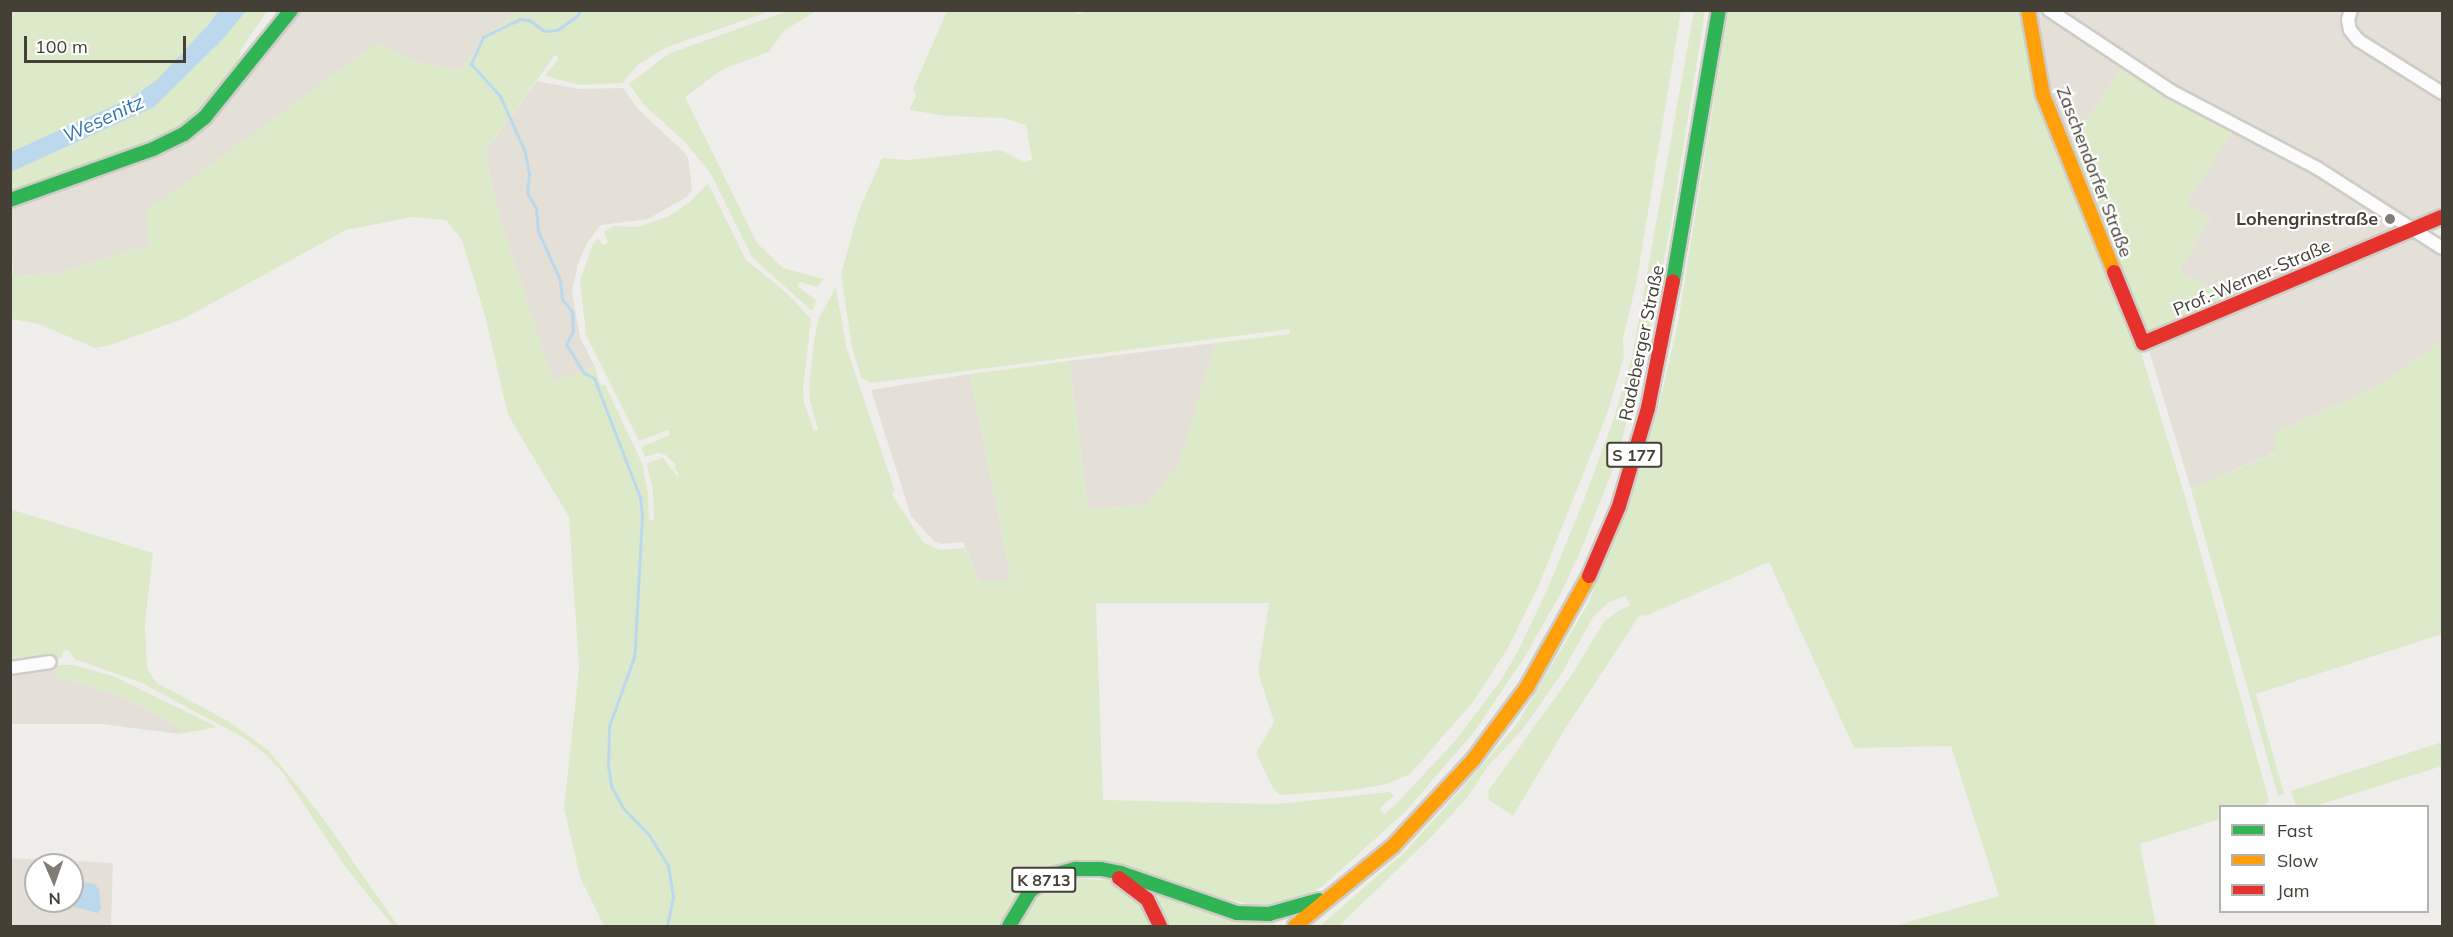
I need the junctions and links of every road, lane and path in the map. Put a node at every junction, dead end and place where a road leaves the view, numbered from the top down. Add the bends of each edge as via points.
1 (291, 10) edge
2 (1719, 10) edge
3 (2028, 10) edge
4 (2049, 10) edge
5 (2352, 10) edge
6 (2442, 93) edge
7 (10, 200) edge
8 (2442, 217) edge
9 (2415, 229) junction
10 (2442, 249) edge
11 (2143, 343) joint
12 (50, 662) dead end
13 (10, 668) edge
14 (1101, 869) junction
15 (1342, 890) junction
16 (1320, 907) junction
17 (1009, 927) edge
18 (1160, 927) edge
19 (1295, 927) edge
20 (1305, 927) edge

1 - 7 main road via 205,117 184,134
2 - 15 main road, Radeberger Straße / S 177 via 1666,327 1648,408 1619,506 1578,600 1494,734 1429,810
3 - 11 main road, Zaschendorfer Straße via 2043,95
4 - 9 street via 2171,91 2317,168
5 - 6 street via 2350,30 2358,40
8 - 9 main road, Prof.-Werner-Straße
9 - 10 street
9 - 11 main road, Prof.-Werner-Straße
12 - 13 street
14 - 15 main road via 1143,879 1221,909 1256,915 1300,907
14 - 17 main road, K 8713 via 1063,871 1040,883 1022,902
14 - 18 main road via 1147,899
15 - 16 main road, S 177
16 - 19 main road, S 177
16 - 20 main road

